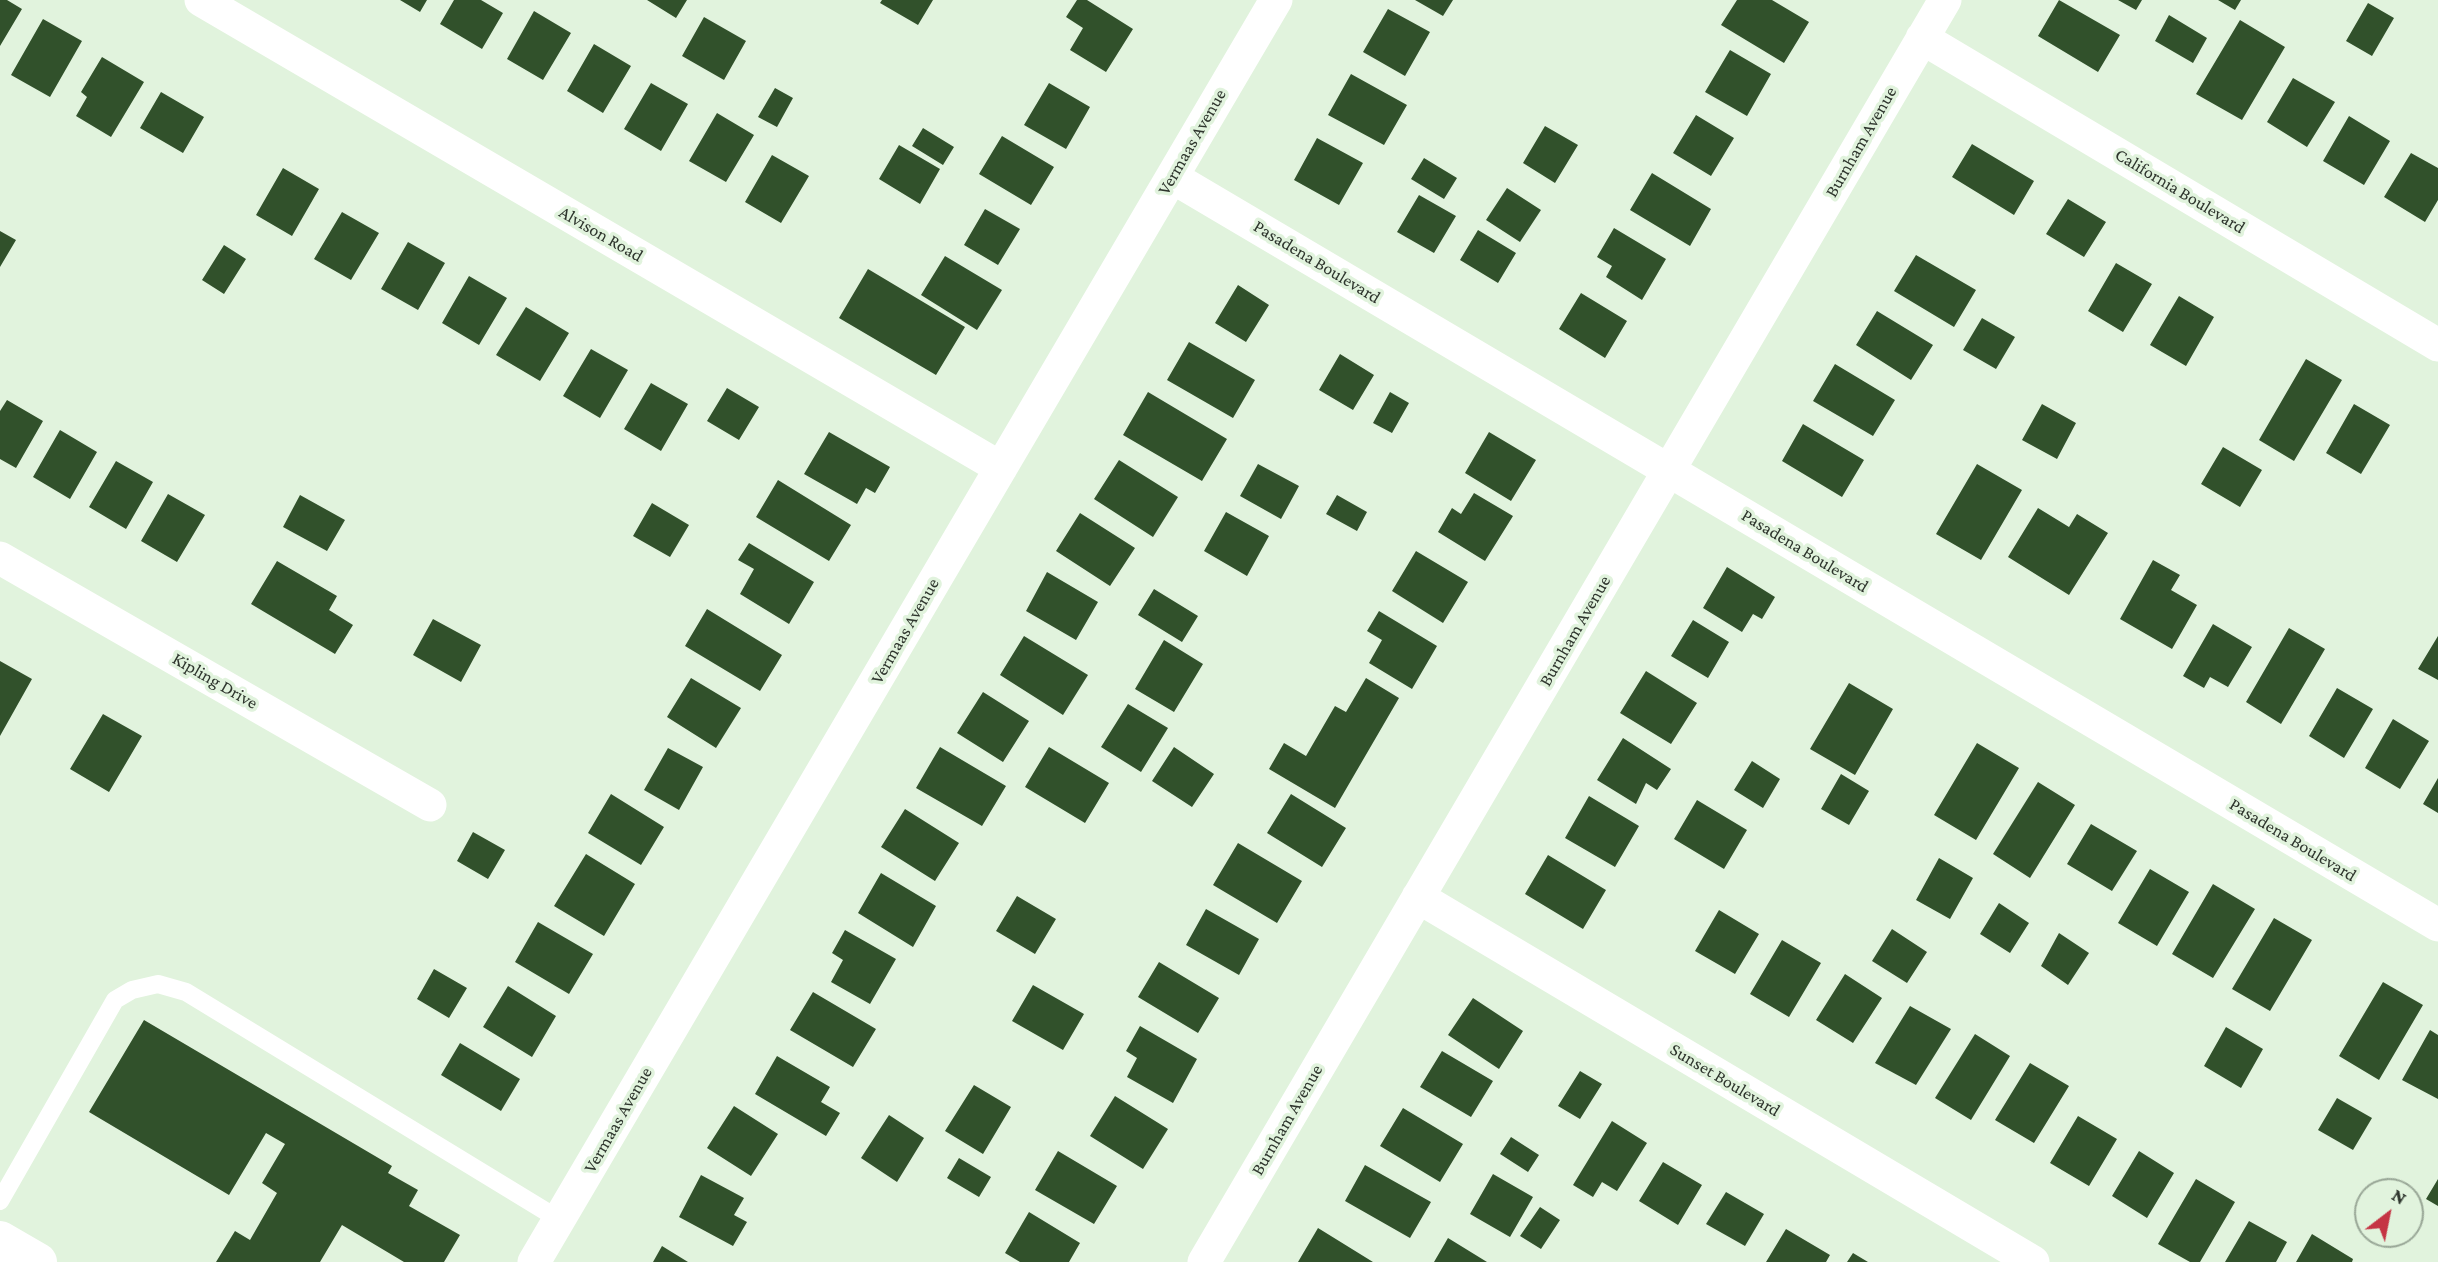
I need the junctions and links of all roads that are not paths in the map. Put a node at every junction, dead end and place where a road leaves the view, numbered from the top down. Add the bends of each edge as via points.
1 (201, 0) edge
2 (1276, 0) edge
3 (1945, 0) edge
4 (1922, 38) junction
5 (1172, 177) junction
6 (2438, 345) edge
7 (1001, 468) junction
8 (1669, 471) junction
9 (0, 558) edge
10 (430, 805) dead end
11 (1418, 897) junction
12 (2438, 925) edge
13 (0, 1201) edge
14 (560, 1220) junction
15 (0, 1240) edge
16 (38, 1262) edge
17 (534, 1262) edge
18 (1204, 1262) edge
19 (2033, 1262) edge

1 - 7 street, Alvison Road
2 - 5 street, Vermaas Avenue
3 - 4 street, Burnham Avenue
4 - 6 street, California Boulevard
4 - 8 street, Burnham Avenue
5 - 7 street, Vermaas Avenue
5 - 8 street, Pasadena Boulevard
7 - 14 street, Vermaas Avenue
8 - 11 street, Burnham Avenue
8 - 12 street, Pasadena Boulevard
9 - 10 street, Kipling Drive
11 - 18 street, Burnham Avenue
11 - 19 street, Sunset Boulevard
13 - 14 lane via 115,1000 158,984 186,992
14 - 17 street, Vermaas Avenue
15 - 16 street

